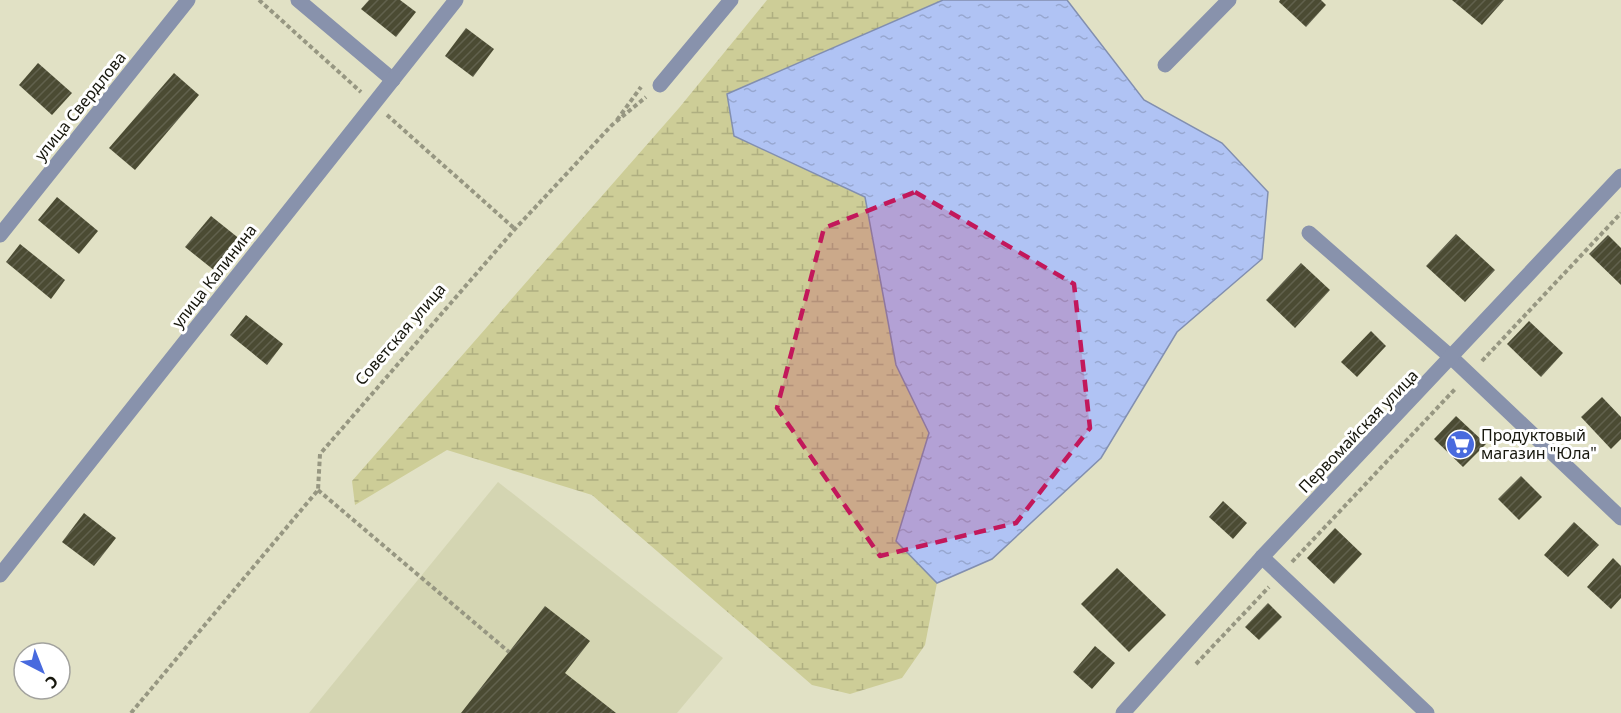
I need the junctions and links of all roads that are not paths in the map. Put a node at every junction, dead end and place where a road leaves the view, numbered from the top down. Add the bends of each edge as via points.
1 (188, 0) edge
2 (298, 0) edge
3 (456, 0) edge
4 (731, 0) edge
5 (1229, 0) edge
6 (1165, 65) dead end
7 (393, 80) junction
8 (660, 85) road end
9 (1621, 176) edge
10 (1309, 233) dead end
11 (0, 235) edge
12 (1452, 358) junction
13 (1621, 518) edge
14 (1262, 557) junction
15 (0, 574) edge
16 (1123, 713) edge
17 (1426, 713) edge

1 - 11 street, улица Свердлова
2 - 7 street
3 - 7 street, улица Калинина
4 - 8 street
5 - 6 street
7 - 15 street, улица Калинина
9 - 12 street, Первомайская улица
10 - 12 street
12 - 13 street
12 - 14 street, Первомайская улица
14 - 16 street, Первомайская улица
14 - 17 street

